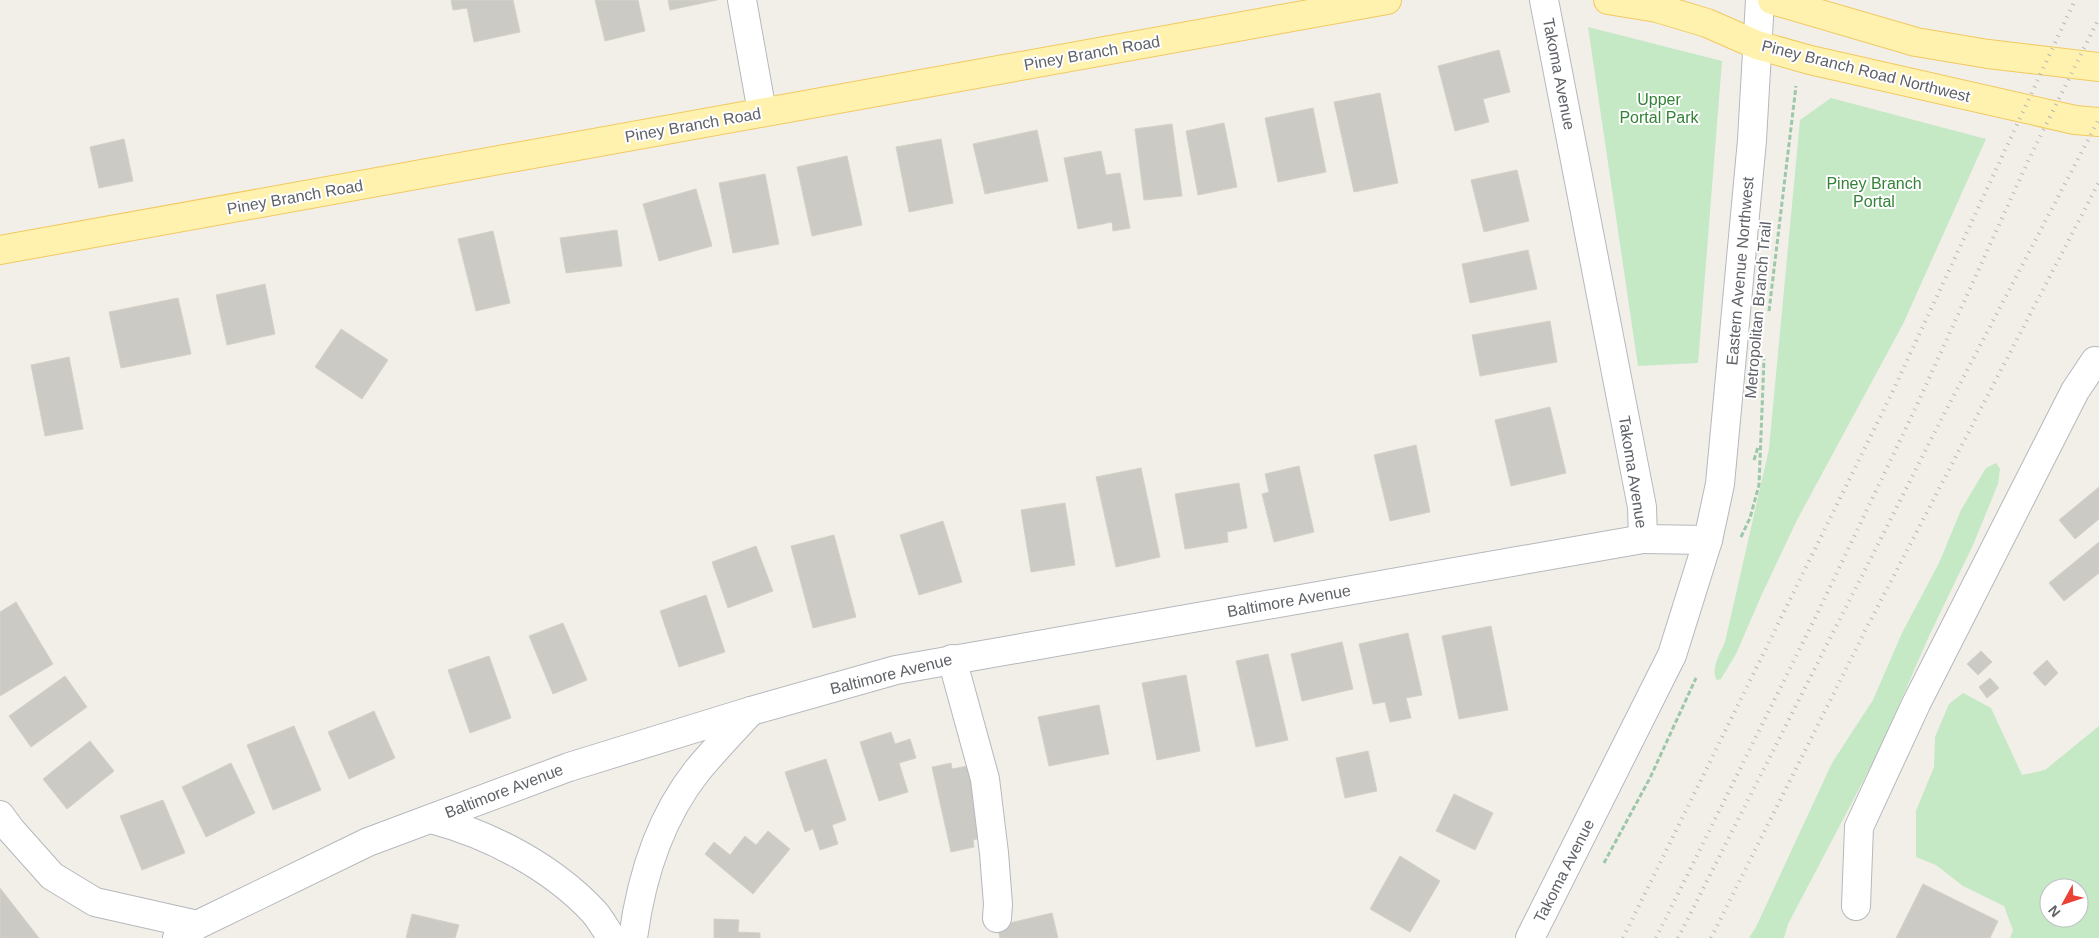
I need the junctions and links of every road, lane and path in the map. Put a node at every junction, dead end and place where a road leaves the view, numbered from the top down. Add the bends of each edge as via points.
1 (742, 0) edge
2 (1387, 0) edge
3 (1544, 0) edge
4 (1608, 0) edge
5 (1760, 0) edge
6 (1772, 0) edge
7 (1756, 45) junction
8 (2099, 67) edge
9 (1796, 81) dead end
10 (762, 112) junction
11 (2099, 122) edge
12 (0, 250) edge
13 (1769, 312) dead end
14 (1765, 352) dead end
15 (2097, 363) edge
16 (1643, 539) junction
17 (1708, 540) junction
18 (1740, 540) dead end
19 (952, 659) junction
20 (751, 711) junction
21 (0, 815) edge
22 (431, 819) junction
23 (1856, 906) dead end
24 (997, 918) dead end
25 (187, 932) edge
26 (612, 938) edge
27 (633, 938) edge
28 (1530, 938) edge

1 - 10 street
2 - 10 main road, Piney Branch Road
3 - 16 street, Takoma Avenue via 1642,507
4 - 7 main road, Piney Branch Road Northwest via 1657,8 1707,23
5 - 7 street, Eastern Avenue Northwest
6 - 8 main road via 1916,42
7 - 11 main road, Piney Branch Road Northwest via 1932,89 2075,120
7 - 17 street, Eastern Avenue Northwest via 1752,140 1720,484
9 - 13 path, Metropolitan Branch Trail
10 - 12 main road, Piney Branch Road
14 - 18 path, Metropolitan Branch Trail via 1759,485
15 - 23 street via 2075,391 1916,704 1859,827
16 - 17 street, Takoma Avenue
16 - 19 street, Baltimore Avenue
17 - 28 street, Takoma Avenue via 1672,655
19 - 20 street, Baltimore Avenue via 896,670
19 - 24 street via 985,778
20 - 22 street, Baltimore Avenue via 569,767
20 - 27 street via 697,772 674,804 656,842 644,880
21 - 25 street via 52,876 95,902
22 - 25 street, Baltimore Avenue via 368,842
22 - 26 street via 482,836 564,884 595,914

